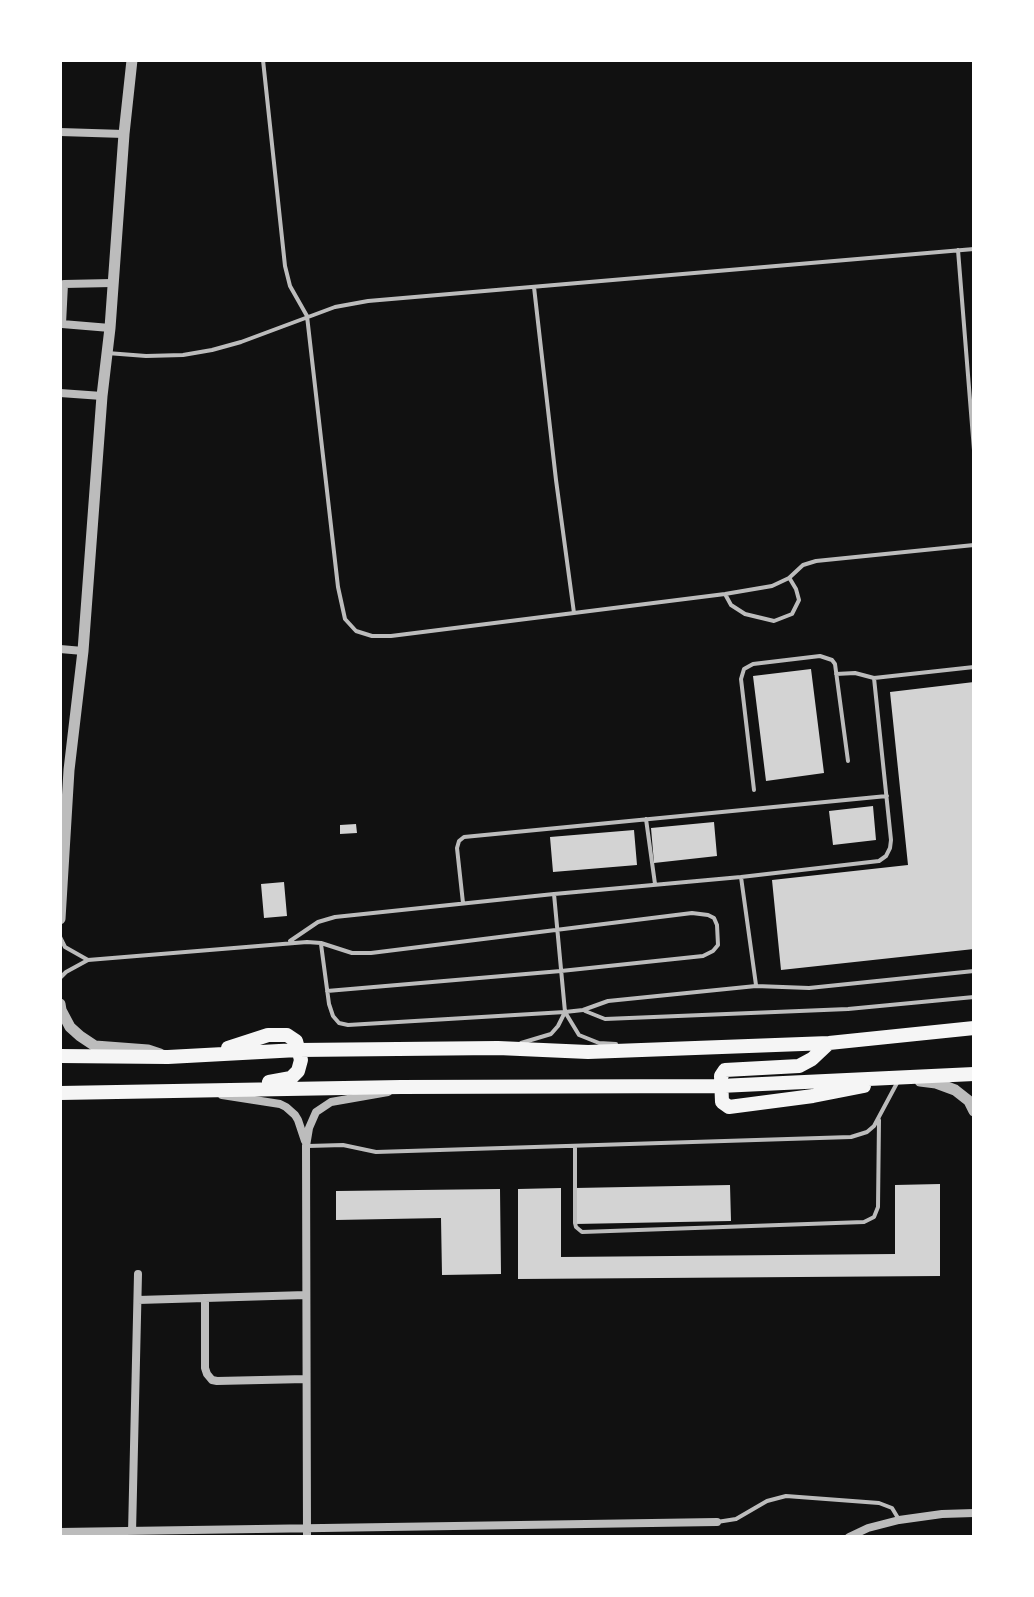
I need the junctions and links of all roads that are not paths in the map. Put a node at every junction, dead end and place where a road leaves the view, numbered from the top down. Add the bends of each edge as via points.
1 (132, 60) edge
2 (263, 60) edge
3 (60, 132) edge
4 (124, 134) junction
5 (974, 249) edge
6 (958, 250) junction
7 (112, 283) junction
8 (62, 284) edge
9 (534, 287) junction
10 (307, 316) junction
11 (110, 328) junction
12 (107, 353) junction
13 (60, 393) edge
14 (102, 396) junction
15 (974, 450) edge
16 (974, 545) edge
17 (789, 578) junction
18 (725, 594) junction
19 (574, 613) junction
20 (60, 649) edge
21 (83, 651) junction
22 (974, 667) edge
23 (836, 674) junction
24 (874, 678) junction
25 (848, 761) dead end
26 (754, 790) dead end
27 (887, 796) junction
28 (646, 819) junction
29 (741, 877) junction
30 (655, 884) junction
31 (554, 894) junction
32 (463, 904) junction
33 (60, 919) edge
34 (557, 931) junction
35 (60, 937) edge
36 (288, 943) junction
37 (321, 943) junction
38 (88, 960) junction
39 (561, 971) junction
40 (974, 971) edge
41 (60, 978) edge
42 (756, 986) junction
43 (327, 991) junction
44 (974, 997) edge
45 (60, 1004) edge
46 (583, 1010) junction
47 (565, 1012) junction
48 (974, 1028) edge
49 (829, 1043) junction
50 (498, 1048) junction
51 (690, 1048) junction
52 (298, 1050) junction
53 (60, 1056) edge
54 (168, 1057) junction
55 (974, 1074) edge
56 (900, 1077) junction
57 (720, 1086) junction
58 (401, 1087) junction
59 (209, 1090) junction
60 (60, 1093) edge
61 (974, 1111) edge
62 (879, 1119) junction
63 (306, 1146) junction
64 (575, 1146) junction
65 (138, 1274) dead end
66 (306, 1295) junction
67 (205, 1298) junction
68 (138, 1300) junction
69 (306, 1379) junction
70 (974, 1513) edge
71 (899, 1520) junction
72 (717, 1522) joint
73 (60, 1532) edge
74 (132, 1533) junction
75 (306, 1533) edge
76 (849, 1537) edge

1 - 4 street
2 - 10 lane via 285,266
3 - 4 street
4 - 7 street
5 - 6 lane
6 - 9 lane
6 - 15 lane
7 - 8 street
7 - 11 street
8 - 11 street via 62,324
9 - 10 lane via 368,301
9 - 19 lane
10 - 12 lane via 212,350 183,355
10 - 19 lane via 345,619 364,634 391,636
11 - 12 street
12 - 14 street
13 - 14 street
14 - 21 street
16 - 17 lane via 816,561
17 - 18 lane
17 - 18 lane via 799,600 792,614 774,621 745,614
18 - 19 lane
20 - 21 street
21 - 33 street
22 - 24 lane
23 - 24 lane
23 - 25 lane
23 - 26 lane via 834,662 825,656 744,669
24 - 27 lane
27 - 28 lane
27 - 29 lane via 891,840 879,861
28 - 30 lane
28 - 32 lane via 464,837 457,848
29 - 30 lane
29 - 42 lane
30 - 31 lane
31 - 32 lane
31 - 34 lane
32 - 36 lane via 335,917 310,926
34 - 37 lane via 371,953
34 - 39 lane
34 - 39 lane via 692,913 708,915 717,925 718,945 703,956
35 - 38 lane via 65,947
36 - 37 lane
36 - 38 lane
37 - 43 lane
38 - 41 lane
39 - 43 lane
39 - 47 lane
40 - 42 lane via 809,988
42 - 46 lane via 608,1001
43 - 47 lane via 333,1016 348,1025
44 - 46 lane via 848,1009 605,1019
45 - 54 street via 70,1027 95,1046
46 - 47 lane
47 - 50 lane via 551,1034
47 - 51 lane via 579,1035 599,1043
48 - 49 main road
49 - 51 main road
49 - 57 main road via 799,1066 725,1070
50 - 51 main road
50 - 52 main road
52 - 54 main road
52 - 59 main road via 301,1060 291,1078
53 - 54 main road
55 - 56 main road
56 - 57 main road
56 - 57 main road via 729,1107 722,1102
56 - 61 street via 955,1090
56 - 62 lane
57 - 58 main road
58 - 59 main road
58 - 63 street via 323,1106 311,1120
59 - 60 main road
59 - 63 street via 286,1107 298,1120
62 - 64 lane via 867,1132 851,1137
62 - 64 lane via 878,1207 864,1222 582,1232 575,1223
63 - 64 lane via 343,1145 376,1152
63 - 66 street
65 - 68 street
66 - 67 street
66 - 69 street
67 - 68 street
67 - 69 street via 205,1368 212,1380
68 - 74 street
69 - 75 street
70 - 71 street
71 - 72 lane via 892,1508 879,1503 786,1496
71 - 76 street
72 - 75 street
73 - 74 street
74 - 75 street

